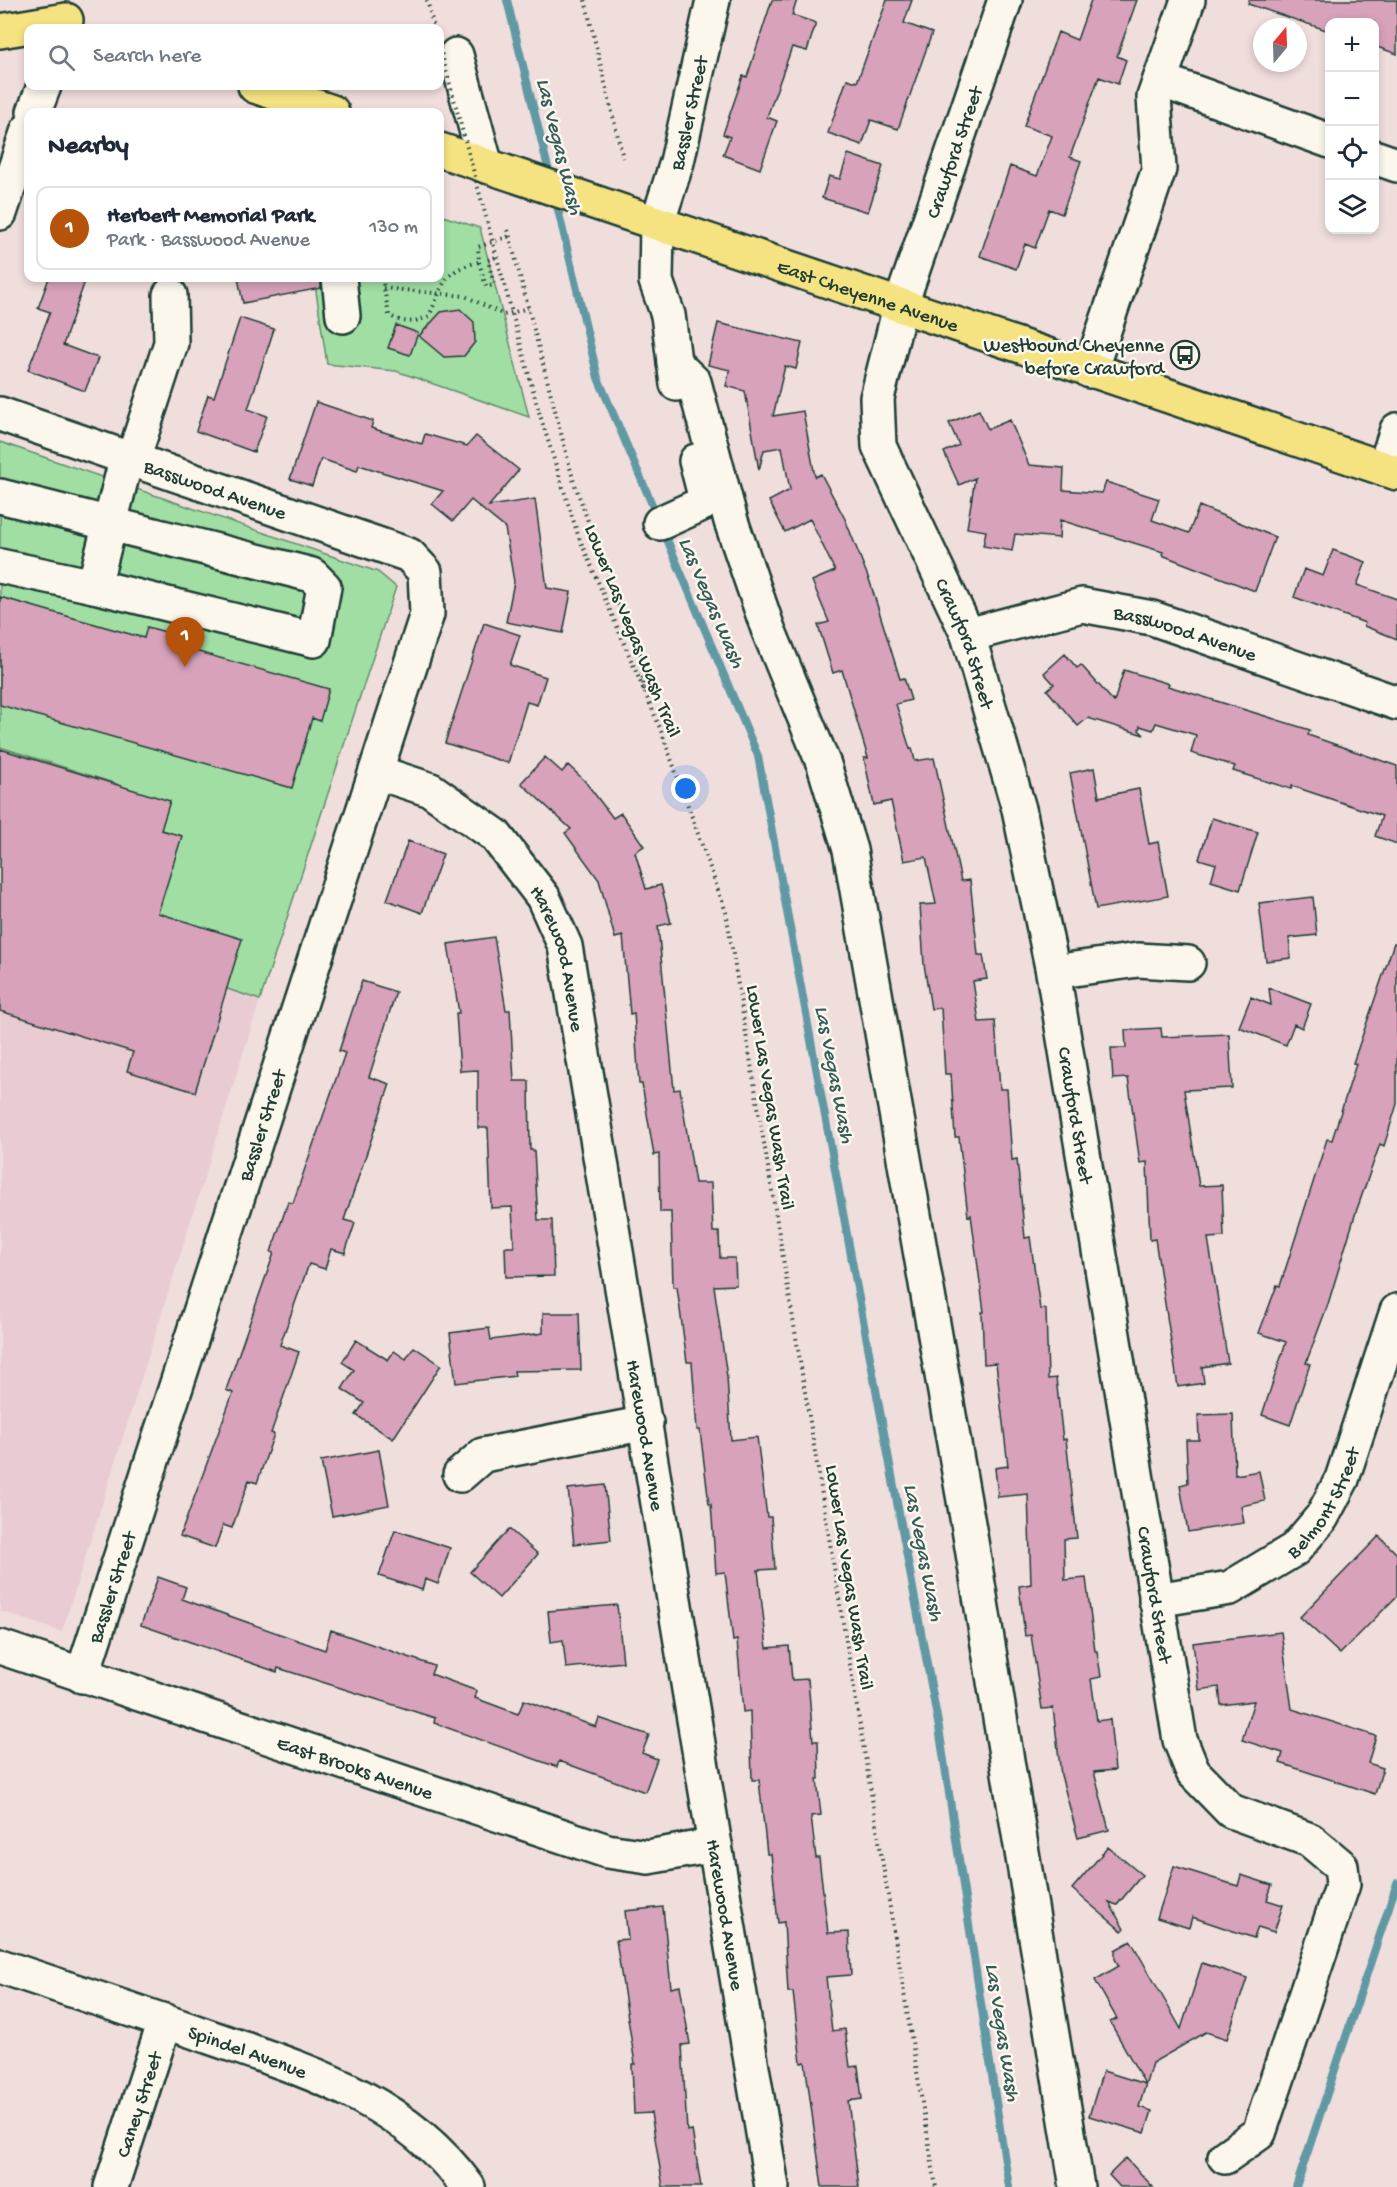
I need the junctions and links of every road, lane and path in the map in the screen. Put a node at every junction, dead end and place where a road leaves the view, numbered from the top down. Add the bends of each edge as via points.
1 (427, 0) edge
2 (585, 0) edge
3 (713, 0) edge
4 (1005, 0) edge
5 (1188, 0) edge
6 (66, 19) edge
7 (38, 24) edge
8 (433, 24) edge
9 (24, 27) edge
10 (0, 31) edge
11 (448, 52) edge
12 (1160, 80) junction
13 (42, 90) edge
14 (267, 90) edge
15 (36, 108) edge
16 (320, 108) edge
17 (1325, 140) edge
18 (24, 142) edge
19 (444, 151) edge
20 (623, 158) dead end
21 (1379, 159) edge
22 (1397, 165) edge
23 (492, 169) junction
24 (0, 213) edge
25 (657, 224) junction
26 (496, 257) junction
27 (479, 262) junction
28 (339, 282) edge
29 (382, 282) edge
30 (444, 282) edge
31 (444, 282) edge
32 (383, 288) junction
33 (438, 293) junction
34 (170, 295) dead end
35 (900, 307) junction
36 (528, 308) junction
37 (343, 316) dead end
38 (674, 363) junction
39 (1090, 371) junction
40 (0, 414) edge
41 (1397, 430) edge
42 (133, 459) junction
43 (1390, 471) edge
44 (0, 496) edge
45 (110, 522) junction
46 (660, 523) dead end
47 (0, 566) edge
48 (425, 572) joint
49 (94, 586) junction
50 (968, 635) junction
51 (645, 696) junction
52 (1397, 703) edge
53 (376, 772) junction
54 (1188, 963) dead end
55 (1053, 972) junction
56 (1397, 1311) edge
57 (646, 1424) junction
58 (460, 1475) dead end
59 (1156, 1599) junction
60 (0, 1647) edge
61 (82, 1676) junction
62 (715, 1845) junction
63 (0, 1966) edge
64 (165, 2021) junction
65 (1226, 2157) dead end
66 (111, 2187) edge
67 (468, 2187) edge
68 (772, 2187) edge
69 (936, 2187) edge
70 (1077, 2187) edge

1 - 8 path
2 - 20 path
3 - 25 street, Bassler Street via 677,162
4 - 35 street, Crawford Street
5 - 12 street
6 - 7 main road
9 - 10 main road
11 - 23 street
11 - 26 path, Lower Las Vegas Wash Trail, bridge
12 - 17 street
12 - 39 street via 1154,97 1159,169
13 - 15 street
14 - 16 main road
18 - 24 street
19 - 23 main road, East Cheyenne Avenue
21 - 22 street
23 - 25 main road, East Cheyenne Avenue
25 - 35 main road, East Cheyenne Avenue
25 - 38 street, Bassler Street via 656,281 668,315
26 - 27 path via 488,260 494,285 486,287
26 - 51 path, Lower Las Vegas Wash Trail, bridge via 578,535
27 - 31 path via 456,269
27 - 36 path via 478,247 509,233
28 - 37 street
29 - 32 path
30 - 33 path
32 - 33 path
32 - 33 path via 389,315 401,321 417,322 429,316
33 - 36 path via 465,296 504,315
34 - 42 street via 171,343
35 - 39 main road, East Cheyenne Avenue
35 - 50 street, Crawford Street via 877,398 879,446
36 - 51 path via 576,489 617,603 641,655
38 - 46 street, Bassler Street via 704,503
38 - 70 street via 694,382 735,531 768,629 824,765 850,850 969,1529
39 - 43 main road, East Cheyenne Avenue
40 - 42 street, Basswood Avenue
41 - 43 street
42 - 45 street via 123,472
42 - 48 street, Basswood Avenue via 409,555
44 - 45 street
45 - 49 street
45 - 49 street via 312,575 324,587 314,640
47 - 49 street
48 - 53 street, Bassler Street via 427,614
50 - 52 street, Basswood Avenue via 1082,605 1152,618
50 - 55 street, Crawford Street via 1019,809
51 - 69 path, Lower Las Vegas Wash Trail via 712,866 726,912
53 - 57 street, Harewood Avenue via 430,790 495,835 543,897 565,946
53 - 61 street, Bassler Street
54 - 55 street via 1138,960
55 - 59 street, Crawford Street
56 - 59 street, Belmont Street via 1342,1479 1322,1517 1295,1549 1230,1588
57 - 58 street via 483,1455
57 - 62 street, Harewood Avenue
59 - 65 street, Crawford Street via 1180,1740 1193,1772 1231,1811 1310,1840 1341,1866 1343,1884 1259,2133
60 - 61 street, East Brooks Avenue
61 - 62 street, East Brooks Avenue via 608,1851 648,1857
62 - 68 street, Harewood Avenue
63 - 64 street, Spindel Avenue
64 - 66 street, Caney Street
64 - 67 street, Spindel Avenue via 317,2074 372,2100 448,2161

